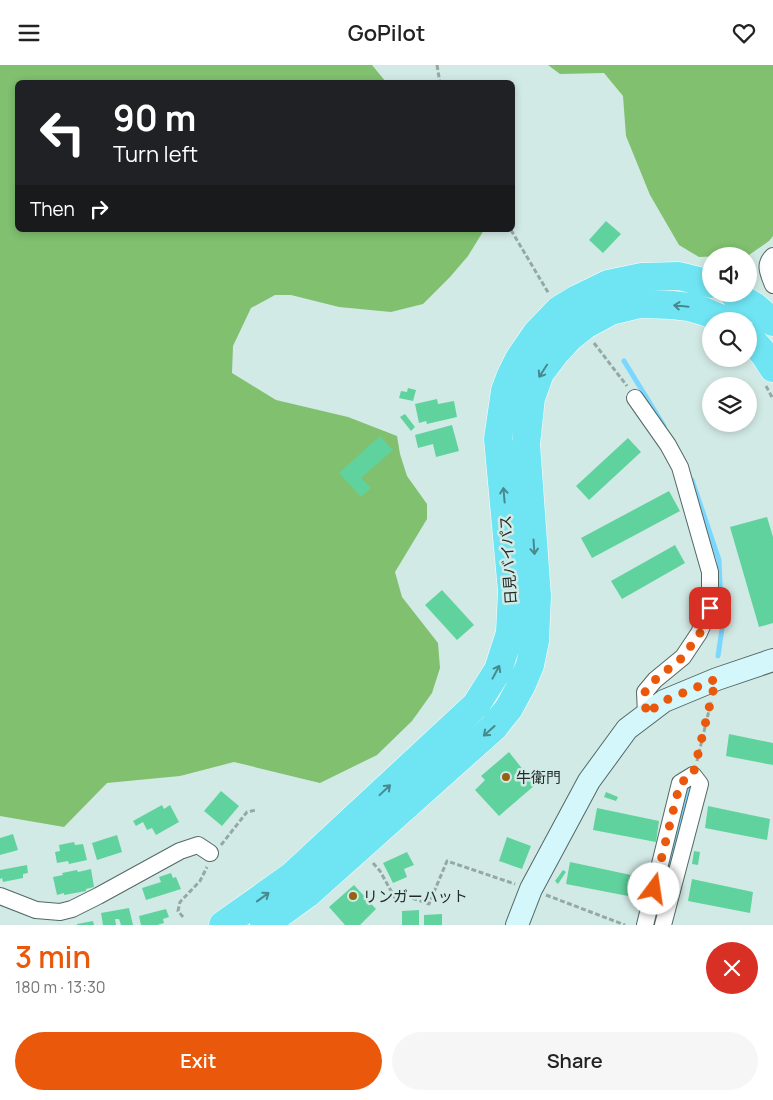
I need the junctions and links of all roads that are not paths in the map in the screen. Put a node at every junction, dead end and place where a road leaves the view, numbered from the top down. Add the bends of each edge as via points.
1 (773, 256) edge
2 (702, 282) edge
3 (773, 285) edge
4 (747, 302) edge
5 (706, 312) edge
6 (773, 322) edge
7 (757, 346) edge
8 (773, 368) edge
9 (635, 398) road end
10 (773, 660) edge
11 (646, 714) junction
12 (210, 853) road end
13 (0, 896) edge
14 (223, 925) edge
15 (264, 925) edge
16 (517, 925) edge
17 (645, 925) edge
18 (663, 925) edge

1 - 3 street via 767,269
14 -> 2 highway, 日見バイパス via 313,857 476,705 498,670 510,633 512,591 498,439 505,391 519,359 536,334 559,310 608,284 642,277 679,276
4 - 6 highway
5 -> 15 highway, 日見バイパス via 672,305 640,304 611,311 570,337 540,373 531,398 526,444 537,596 535,641 522,684 494,727 307,894
7 - 8 highway
9 - 11 street via 680,467 710,572 710,608 700,633 683,657 645,692
10 - 11 street via 664,701
11 - 16 street via 627,729 589,781 531,889
12 - 13 street via 198,845 180,851 98,896 60,912 36,910
17 - 18 street via 680,783 693,775 700,784

